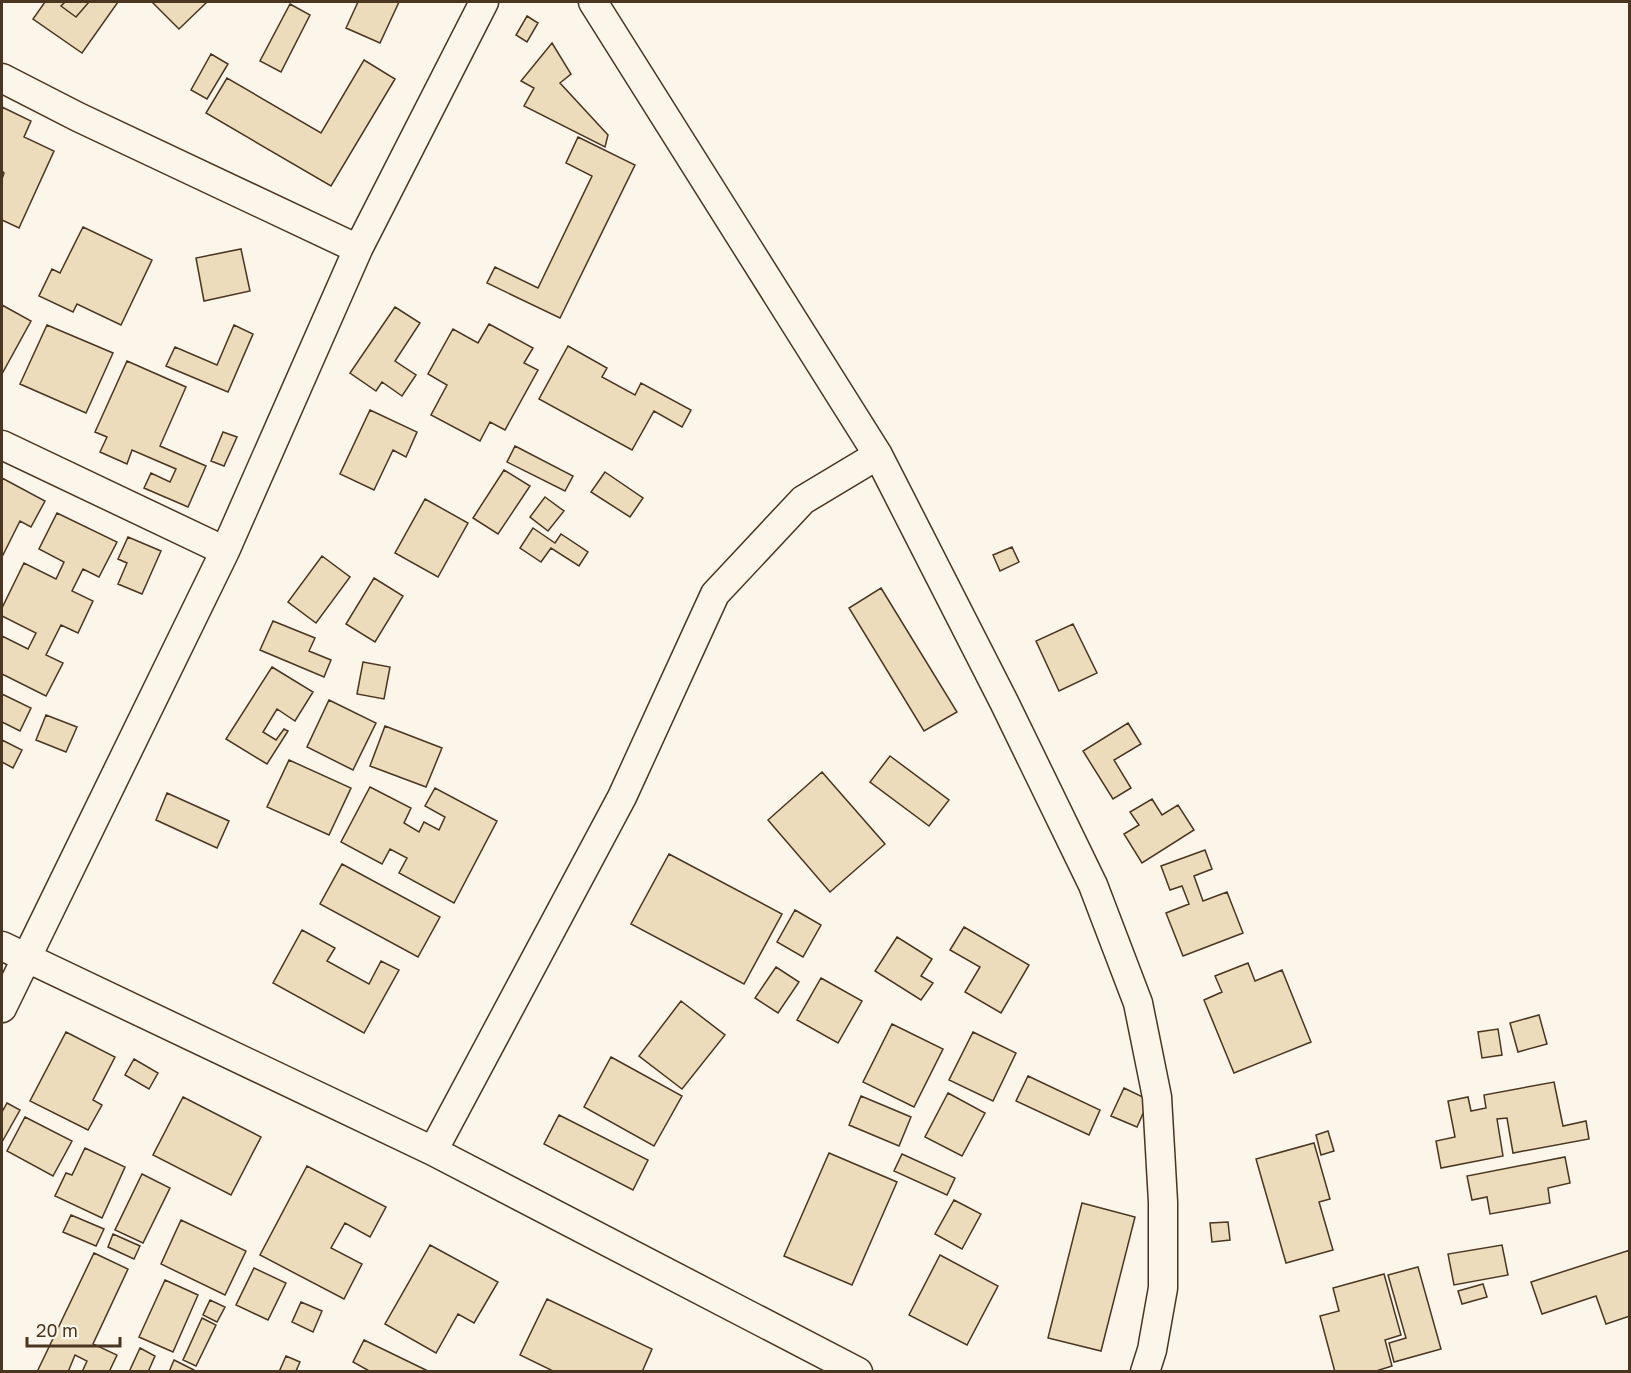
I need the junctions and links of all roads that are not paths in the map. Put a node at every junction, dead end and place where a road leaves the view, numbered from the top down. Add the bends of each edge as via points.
1 (484, 2) edge
2 (593, 2) edge
3 (2, 78) edge
4 (358, 249) junction
5 (2, 445) edge
6 (878, 454) junction
7 (225, 551) junction
8 (14, 952) edge
9 (2, 1008) edge
10 (433, 1151) junction
11 (858, 1371) edge
12 (1144, 1371) edge

1 - 4 street
2 - 6 street
3 - 4 street
4 - 7 street
5 - 7 street
6 - 10 street via 803,500 715,594 622,797
6 - 12 street via 1093,885 1138,1003 1157,1097 1163,1202 1163,1288 1152,1350
7 - 8 street
8 - 9 street
8 - 10 street
10 - 11 street

